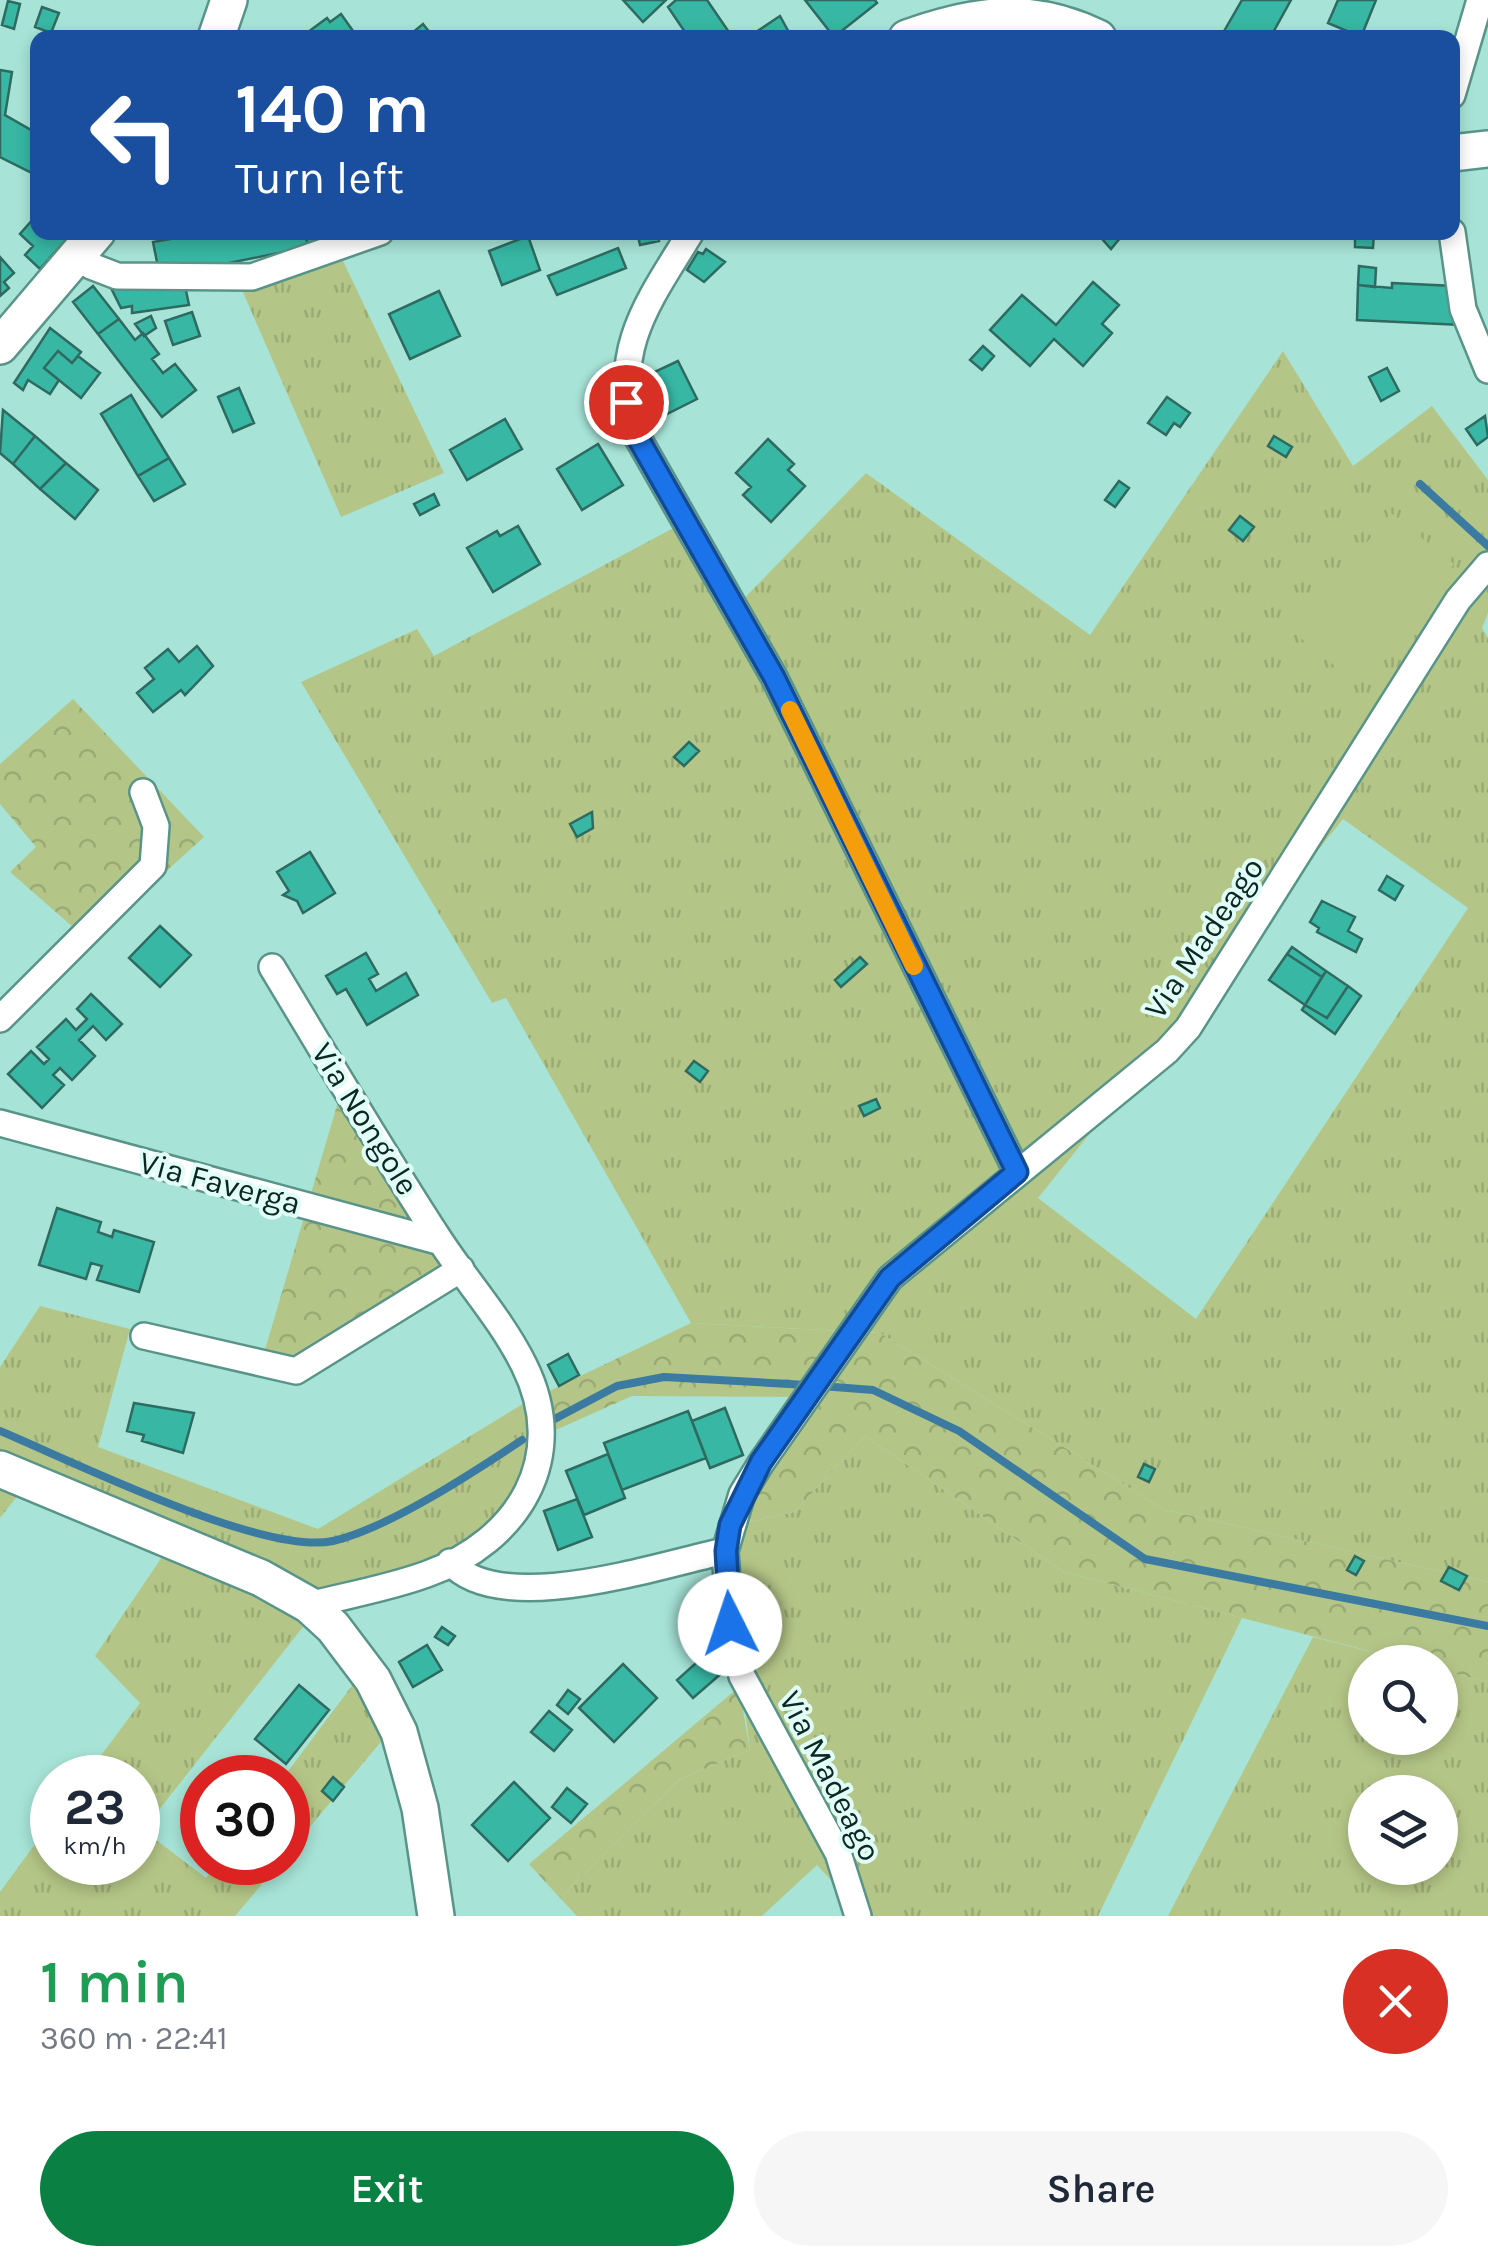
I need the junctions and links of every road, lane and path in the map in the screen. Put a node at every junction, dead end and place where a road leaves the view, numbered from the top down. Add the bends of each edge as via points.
1 (229, 0) edge
2 (1480, 0) edge
3 (1042, 9) edge
4 (219, 30) edge
5 (933, 30) edge
6 (1083, 30) edge
7 (1460, 68) edge
8 (1488, 149) edge
9 (1460, 152) edge
10 (357, 240) edge
11 (686, 240) edge
12 (1453, 240) edge
13 (88, 244) edge
14 (0, 346) edge
15 (1488, 370) edge
16 (1486, 567) edge
17 (143, 792) dead end
18 (272, 968) dead end
19 (0, 1018) edge
20 (0, 1123) edge
21 (1017, 1172) junction
22 (441, 1242) junction
23 (461, 1269) junction
24 (144, 1336) dead end
25 (0, 1469) edge
26 (726, 1551) junction
27 (450, 1562) junction
28 (309, 1605) junction
29 (436, 1916) edge
30 (858, 1916) edge

1 - 4 street
2 - 7 street
3 - 5 street via 983,15
3 - 6 street
8 - 9 street
10 - 13 street via 252,277 117,276 90,266
11 - 21 street via 636,324 624,374 635,433 774,677
12 - 15 street via 1464,310
13 - 14 street
16 - 21 street, Via Madeago via 1458,600 1188,1028
17 - 19 street via 156,826 153,866
18 - 22 street, Via Nongole
20 - 22 street, Via Faverga
21 - 26 street, Via Madeago via 890,1278 742,1494
22 - 23 street, Via Nongole
23 - 24 street via 296,1371
23 - 27 street, Via Nongole via 525,1367 544,1446 538,1474 506,1522
25 - 28 street via 261,1578
26 - 27 street via 524,1590 470,1579
26 - 30 street, Via Madeago via 730,1624 742,1676 838,1853
27 - 28 street, Via Nongole via 428,1574
28 - 29 street via 352,1650 399,1732 420,1808

